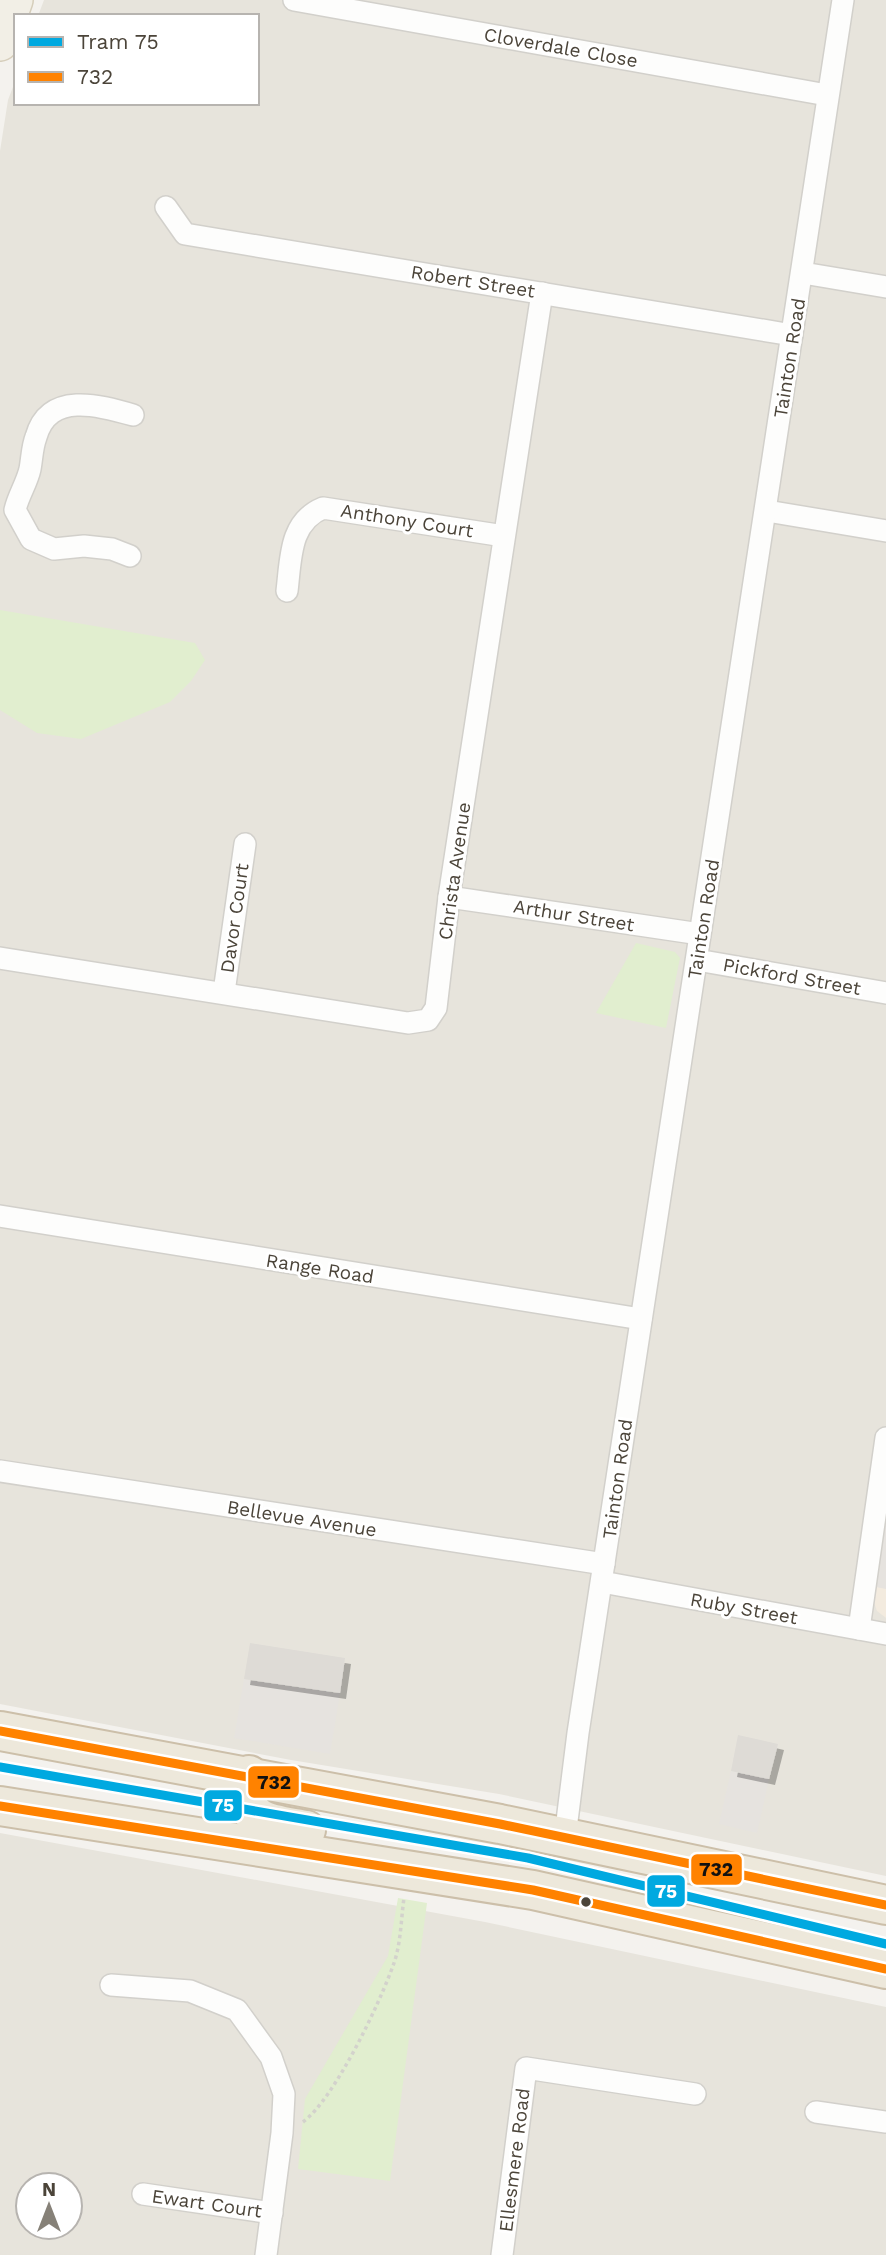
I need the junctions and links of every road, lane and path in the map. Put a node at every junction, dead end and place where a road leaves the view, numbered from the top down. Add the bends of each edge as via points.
1 (15, 0) edge
2 (294, 0) edge
3 (843, 0) edge
4 (0, 43) edge
5 (827, 95) junction
6 (166, 207) dead end
7 (803, 273) junction
8 (886, 287) edge
9 (542, 293) junction
10 (792, 335) junction
11 (133, 415) dead end
12 (7, 509) edge
13 (767, 511) junction
14 (886, 531) edge
15 (504, 536) junction
16 (130, 556) dead end
17 (286, 591) dead end
18 (245, 844) dead end
19 (449, 897) junction
20 (700, 934) junction
21 (0, 958) edge
22 (697, 960) junction
23 (223, 992) junction
24 (886, 993) edge
25 (0, 1216) edge
26 (640, 1319) junction
27 (886, 1438) edge
28 (0, 1471) edge
29 (603, 1573) junction
30 (859, 1629) junction
31 (886, 1634) edge
32 (0, 1731) edge
33 (249, 1775) junction
34 (0, 1806) edge
35 (565, 1837) junction
36 (398, 1877) junction
37 (886, 1905) edge
38 (886, 1969) edge
39 (111, 1985) dead end
40 (695, 2094) dead end
41 (816, 2112) dead end
42 (886, 2122) edge
43 (282, 2133) junction
44 (142, 2194) dead end
45 (272, 2213) junction
46 (266, 2255) edge
47 (502, 2255) edge

1 - 4 main road
2 - 5 street, Cloverdale Close
3 - 5 street, Tainton Road
5 - 7 street, Tainton Road
6 - 9 street, Robert Street via 186,234
7 - 8 street
7 - 10 street, Tainton Road
9 - 10 street, Robert Street
9 - 15 street, Christa Avenue
10 - 13 street, Tainton Road
11 - 12 street via 70,403 48,414 36,435 29,473
12 - 16 street via 31,539 54,550 84,545
13 - 14 street
13 - 20 street, Tainton Road
15 - 17 street, Anthony Court via 323,508 309,514 295,537
15 - 19 street, Christa Avenue
18 - 23 street, Davor Court
19 - 20 street, Arthur Street
19 - 23 street, Christa Avenue via 436,1007 428,1020 408,1023
20 - 22 street, Tainton Road
21 - 23 street, Christa Avenue
22 - 24 street, Pickford Street
22 - 26 street, Tainton Road
25 - 26 street, Range Road
26 - 29 street, Tainton Road
27 - 30 street
28 - 29 street, Bellevue Avenue
29 - 30 street, Ruby Street
29 - 35 street, Tainton Road
30 - 31 street, Ruby Street
32 - 33 highway
33 - 35 highway
33 - 36 highway via 246,1800 257,1818 335,1836
34 - 36 highway
35 - 37 highway
36 - 38 highway via 592,1902
36 - 43 path via 395,1961 367,2023 317,2111
39 - 43 street via 190,1991 237,2010 271,2057 284,2094
40 - 47 street, Ellesmere Road via 526,2068
41 - 42 street
43 - 45 street
44 - 45 street, Ewart Court
45 - 46 street

